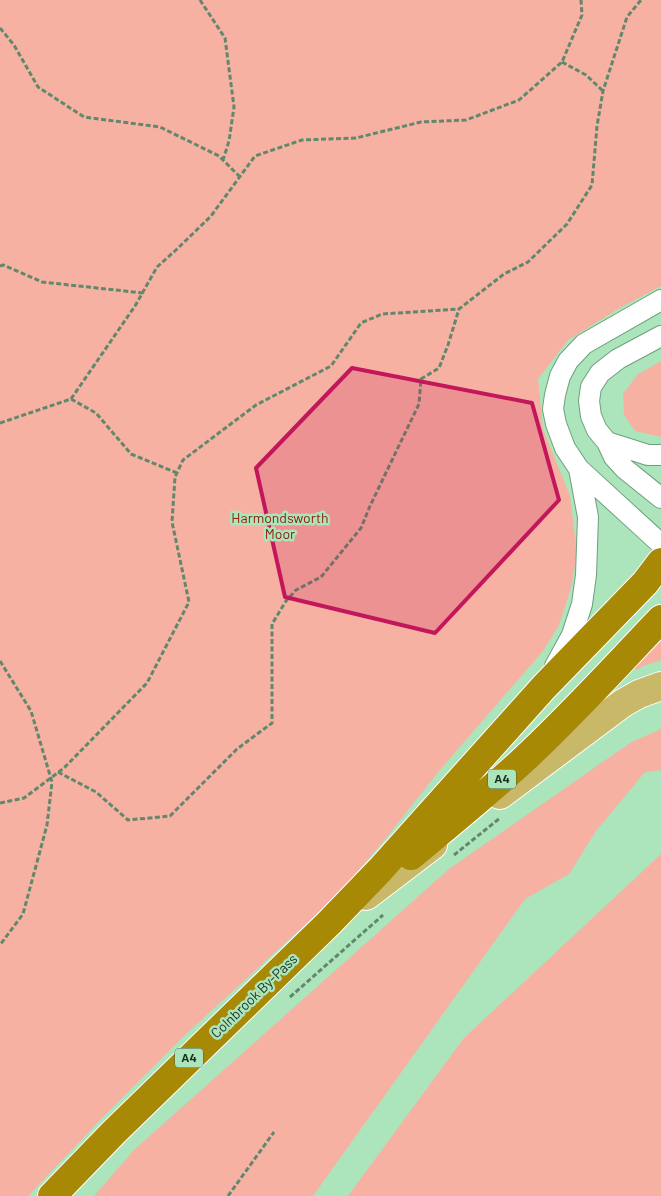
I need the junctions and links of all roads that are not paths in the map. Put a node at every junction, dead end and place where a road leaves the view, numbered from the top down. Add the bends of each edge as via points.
1 (661, 300) edge
2 (661, 336) edge
3 (607, 442) junction
4 (661, 455) edge
5 (579, 469) junction
6 (661, 498) edge
7 (661, 544) edge
8 (661, 562) edge
9 (661, 619) edge
10 (661, 686) edge
11 (544, 687) junction
12 (329, 923) junction
13 (52, 1196) edge

1 - 5 street via 584,344 568,361 560,376 553,409 556,424 565,448
2 - 3 street via 618,359 600,373 591,387 591,416
3 - 4 street via 648,455
3 - 6 street via 625,469
5 - 7 street
5 - 11 street via 588,517 582,604 572,635
8 - 11 highway, A4 via 645,583
9 - 12 highway, A4 via 518,765
10 - 12 main road via 623,703
11 - 12 highway, A4
12 - 13 highway, Colnbrook By-Pass / A4

